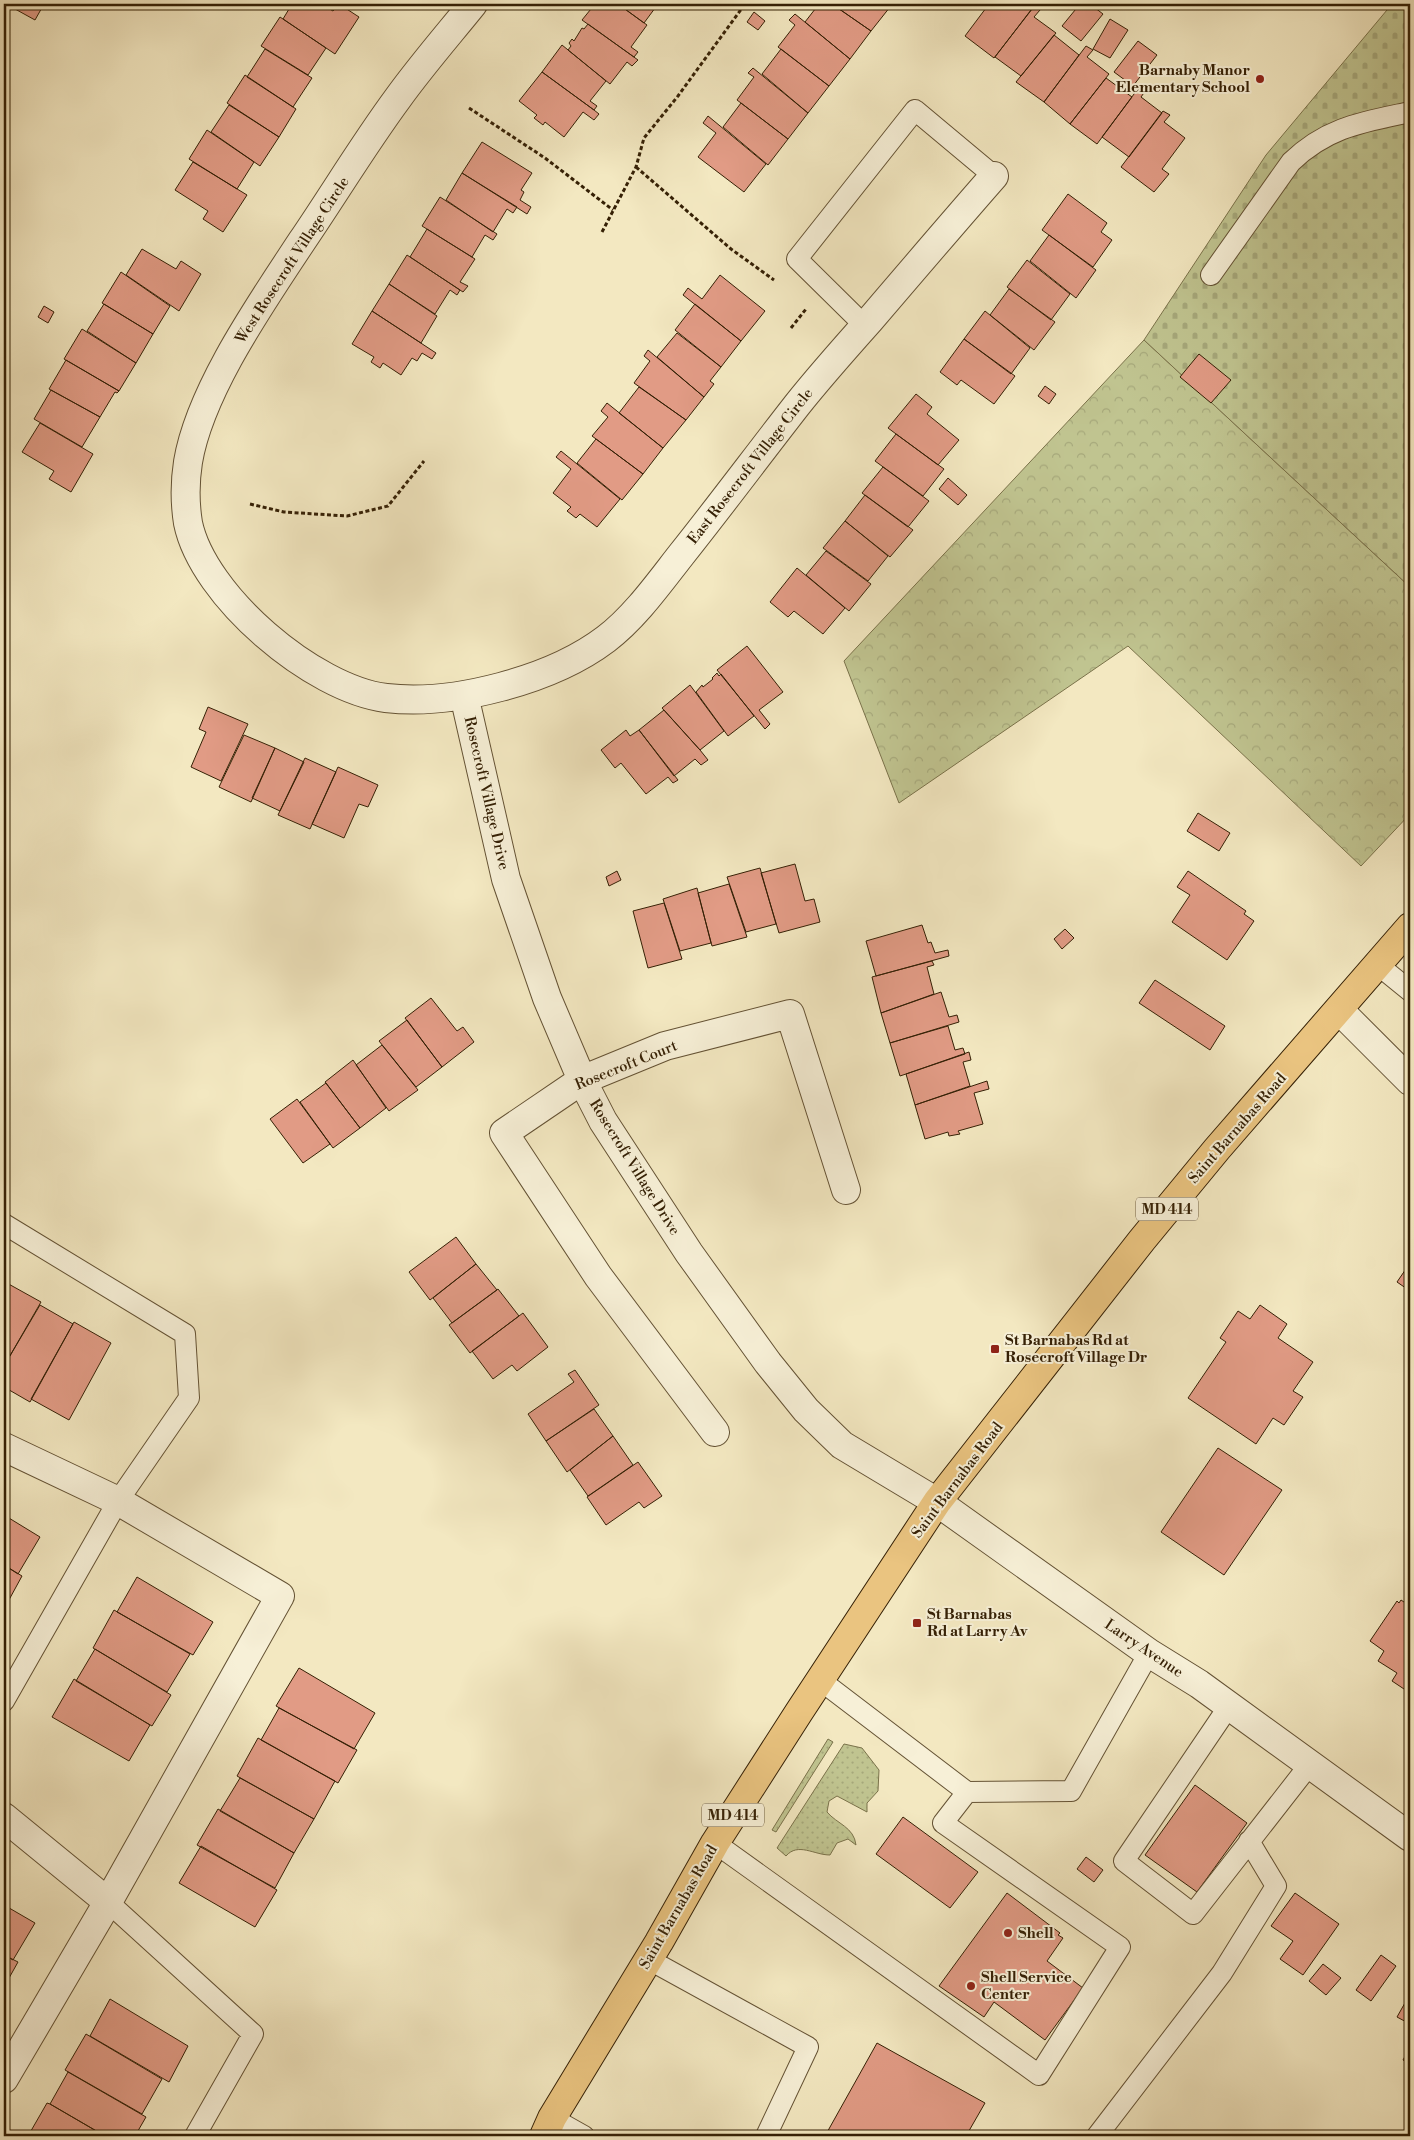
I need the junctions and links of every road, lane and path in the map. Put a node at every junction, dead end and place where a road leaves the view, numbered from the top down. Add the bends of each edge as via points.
1 (745, 4) edge
2 (469, 5) edge
3 (469, 108) dead end
4 (1410, 112) edge
5 (636, 167) junction
6 (994, 176) joint
7 (613, 210) junction
8 (602, 232) dead end
9 (1211, 275) dead end
10 (778, 283) dead end
11 (808, 305) dead end
12 (865, 326) junction
13 (791, 328) dead end
14 (424, 461) dead end
15 (250, 504) dead end
16 (464, 695) junction
17 (1410, 927) edge
18 (1378, 965) junction
19 (1410, 991) edge
20 (1339, 1010) junction
21 (582, 1080) junction
22 (1410, 1082) edge
23 (846, 1190) dead end
24 (4, 1224) edge
25 (715, 1432) dead end
26 (4, 1447) edge
27 (874, 1463) joint
28 (118, 1501) junction
29 (937, 1502) junction
30 (1149, 1653) junction
31 (820, 1680) junction
32 (4, 1701) edge
33 (1228, 1706) junction
34 (1310, 1764) junction
35 (967, 1792) junction
36 (4, 1817) edge
37 (1410, 1837) edge
38 (1250, 1841) junction
39 (715, 1843) junction
40 (108, 1902) junction
41 (648, 1959) junction
42 (4, 2079) edge
43 (548, 2127) edge
44 (195, 2136) edge
45 (584, 2136) edge
46 (766, 2136) edge
47 (1097, 2136) edge

1 - 5 path via 644,138
2 - 16 street, West Rosecroft Village Circle via 398,97 264,299 216,383 198,428 186,489 188,524 221,590 272,640 303,663 330,681 356,692 387,698
3 - 7 path via 545,158
4 - 9 lane via 1333,132 1306,147 1291,162
5 - 7 path
5 - 10 path via 731,249
6 - 12 street, East Rosecroft Village Circle
6 - 12 lane via 916,110 797,259
7 - 8 path
11 - 13 path
12 - 16 street, East Rosecroft Village Circle via 802,400 644,601 607,638 566,663 528,678
14 - 15 path via 388,506 347,516 284,512
16 - 21 street, Rosecroft Village Drive via 506,879 547,998
17 - 18 main road, Saint Barnabas Road / MD 414
18 - 19 lane
18 - 20 main road, Saint Barnabas Road / MD 414
20 - 22 street
20 - 29 main road, Saint Barnabas Road / MD 414 via 1142,1240
21 - 23 street, Rosecroft Court via 665,1046 790,1014
21 - 25 street, Rosecroft Court via 504,1134 598,1276
21 - 27 street, Rosecroft Village Drive via 603,1121 689,1254 768,1363 806,1410 842,1445
24 - 28 lane via 185,1334 189,1398
26 - 28 street
27 - 29 street, Larry Avenue
28 - 32 lane
28 - 40 street via 280,1596
29 - 30 street, Larry Avenue
29 - 31 main road, Saint Barnabas Road / MD 414
30 - 33 street, Larry Avenue
30 - 35 lane via 1072,1791
31 - 35 lane
31 - 39 main road, Saint Barnabas Road / MD 414
33 - 34 street, Larry Avenue
33 - 38 lane via 1124,1861 1193,1914
34 - 37 street, Larry Avenue
34 - 38 lane
35 - 39 lane via 943,1823 1120,1947 1039,2075
36 - 40 street
38 - 47 lane via 1276,1886 1222,1973
39 - 41 main road, Saint Barnabas Road / MD 414
40 - 42 street
40 - 44 lane via 253,2034
41 - 43 main road, Saint Barnabas Road / MD 414
41 - 46 lane via 808,2047
43 - 45 lane

